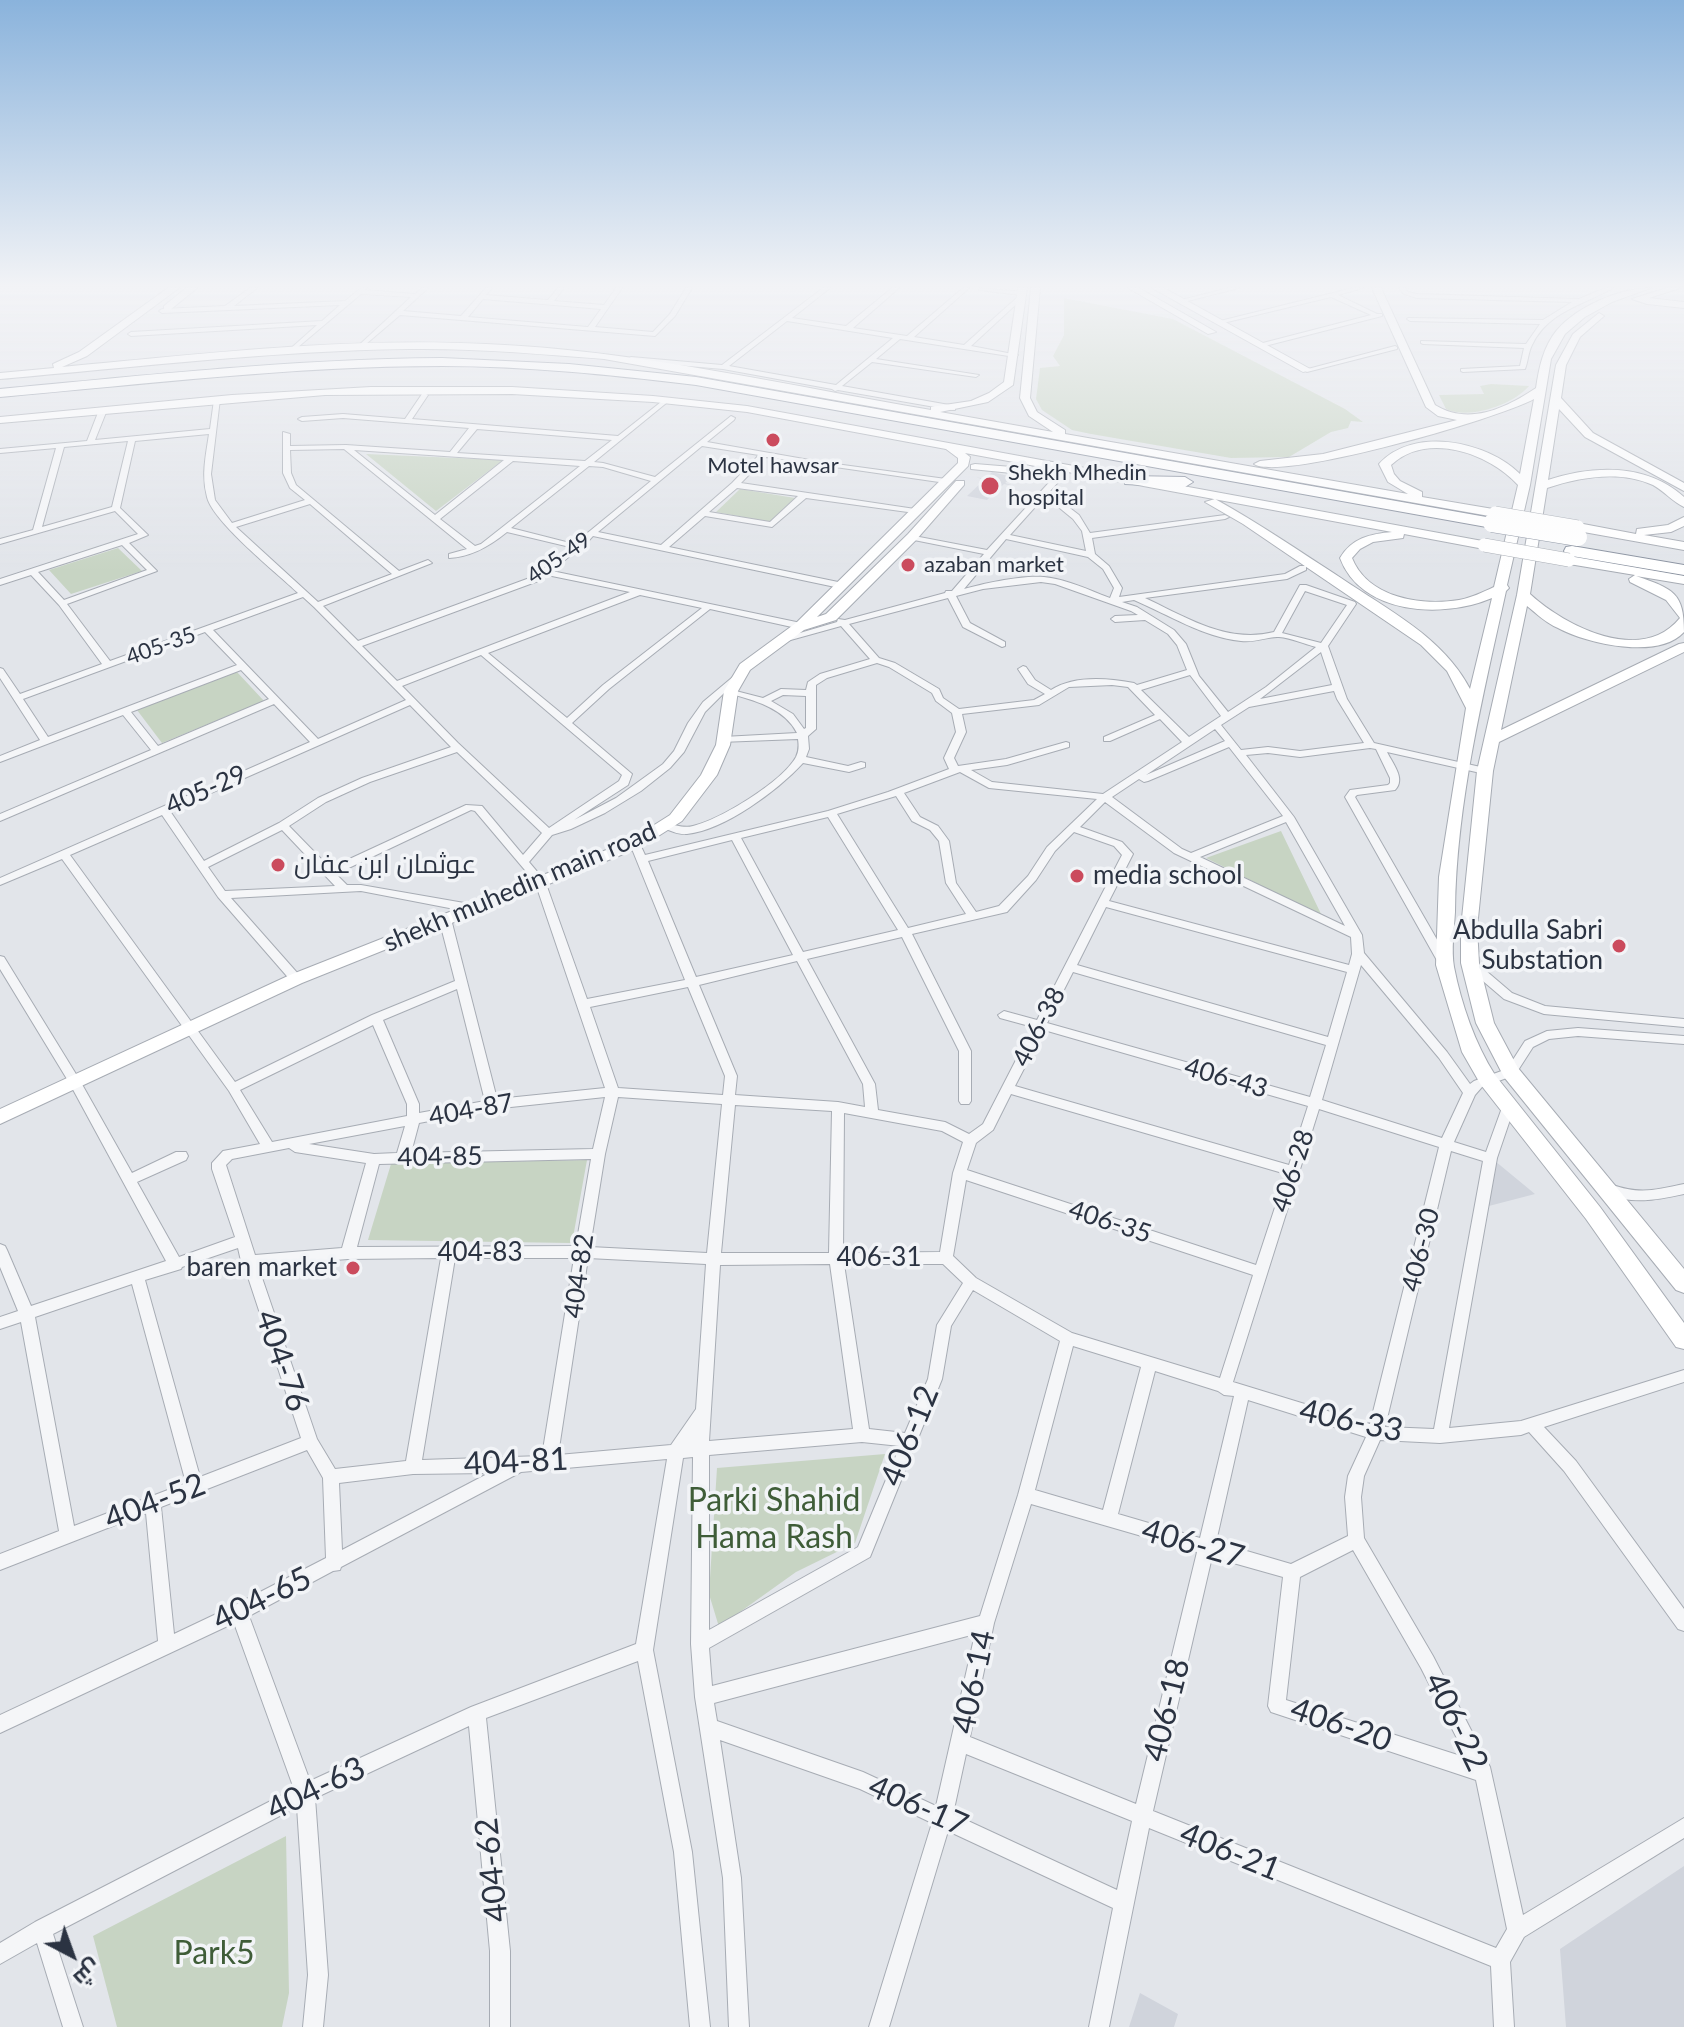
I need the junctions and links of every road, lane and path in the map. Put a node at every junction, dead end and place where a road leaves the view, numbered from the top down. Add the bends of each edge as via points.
1 (125, 383) edge
2 (234, 383) edge
3 (608, 383) edge
4 (705, 383) edge
5 (779, 383) edge
6 (787, 383) edge
7 (843, 383) edge
8 (1009, 383) edge
9 (1027, 383) edge
10 (1415, 383) edge
11 (1418, 383) edge
12 (1542, 383) edge
13 (1558, 383) edge
14 (835, 389) junction
15 (1541, 389) junction
16 (0, 393) edge
17 (424, 395) dead end
18 (1556, 399) junction
19 (218, 400) junction
20 (729, 401) junction
21 (0, 402) edge
22 (664, 403) junction
23 (952, 408) junction
24 (747, 409) junction
25 (103, 410) junction
26 (908, 410) junction
27 (731, 418) junction
28 (302, 419) dead end
29 (0, 420) edge
30 (408, 420) junction
31 (1468, 420) junction
32 (475, 426) junction
33 (213, 431) junction
34 (1421, 433) junction
35 (286, 434) dead end
36 (132, 438) junction
37 (619, 438) junction
38 (91, 441) junction
39 (1086, 441) junction
40 (700, 443) junction
41 (61, 445) junction
42 (346, 447) junction
43 (950, 447) junction
44 (288, 448) junction
45 (0, 451) edge
46 (452, 454) junction
47 (764, 454) junction
48 (512, 458) junction
49 (1009, 458) junction
50 (1214, 463) junction
51 (586, 464) junction
52 (968, 467) junction
53 (1058, 478) junction
54 (657, 480) junction
55 (946, 481) junction
56 (1130, 481) joint
57 (735, 485) junction
58 (1524, 485) junction
59 (1543, 485) junction
60 (1184, 486) junction
61 (1684, 488) edge
62 (1045, 492) junction
63 (803, 496) junction
64 (312, 501) junction
65 (1684, 503) edge
66 (116, 508) junction
67 (1471, 509) junction
68 (915, 511) junction
69 (702, 513) junction
70 (1225, 517) junction
71 (436, 518) junction
72 (1684, 521) edge
73 (230, 526) junction
74 (505, 529) junction
75 (1490, 529) junction
76 (37, 530) junction
77 (594, 534) junction
78 (1432, 535) junction
79 (1619, 535) junction
80 (1004, 536) junction
81 (1087, 536) junction
82 (912, 537) junction
83 (0, 542) edge
84 (124, 542) junction
85 (1574, 544) junction
86 (1684, 546) edge
87 (578, 547) junction
88 (473, 549) junction
89 (662, 549) junction
90 (989, 553) junction
91 (1091, 555) junction
92 (1684, 555) edge
93 (452, 556) dead end
94 (428, 563) dead end
95 (1611, 567) junction
96 (1310, 568) junction
97 (1684, 570) edge
98 (32, 571) junction
99 (546, 572) junction
100 (397, 574) junction
101 (1684, 580) edge
102 (0, 582) edge
103 (840, 585) junction
104 (1503, 588) junction
105 (639, 592) junction
106 (953, 592) junction
107 (303, 594) junction
108 (1523, 595) junction
109 (1135, 597) junction
110 (1113, 600) junction
111 (62, 603) junction
112 (317, 605) junction
113 (708, 607) junction
114 (1150, 617) junction
115 (1684, 618) edge
116 (1115, 619) dead end
117 (841, 621) junction
118 (801, 626) junction
119 (207, 629) junction
120 (1277, 634) junction
121 (787, 638) junction
122 (1002, 644) dead end
123 (355, 645) junction
124 (1323, 646) junction
125 (1684, 647) edge
126 (481, 651) junction
127 (876, 660) junction
128 (108, 665) junction
129 (242, 666) junction
130 (1023, 669) dead end
131 (0, 671) edge
132 (1193, 671) junction
133 (735, 684) junction
134 (395, 685) junction
135 (1338, 687) junction
136 (1135, 689) junction
137 (811, 693) junction
138 (1050, 693) junction
139 (19, 697) junction
140 (275, 700) junction
141 (412, 701) junction
142 (765, 701) junction
143 (1247, 705) junction
144 (1473, 708) junction
145 (125, 711) junction
146 (957, 712) junction
147 (1160, 716) junction
148 (1227, 717) junction
149 (568, 722) junction
150 (1216, 724) junction
151 (801, 736) junction
152 (1107, 739) dead end
153 (723, 740) junction
154 (1492, 740) junction
155 (46, 741) junction
156 (316, 742) junction
157 (1188, 742) junction
158 (1066, 745) dead end
159 (1375, 747) junction
160 (458, 748) junction
161 (1233, 748) junction
162 (157, 751) junction
163 (0, 759) edge
164 (800, 759) junction
165 (861, 765) dead end
166 (1463, 766) junction
167 (958, 770) junction
168 (1485, 771) junction
169 (1117, 791) junction
170 (898, 792) junction
171 (1105, 797) junction
172 (163, 809) junction
173 (831, 813) junction
174 (1289, 817) junction
175 (0, 818) edge
176 (283, 825) junction
177 (667, 826) junction
178 (1075, 829) junction
179 (548, 833) junction
180 (735, 836) junction
181 (639, 852) junction
182 (64, 854) junction
183 (1191, 857) junction
184 (523, 862) junction
185 (202, 866) junction
186 (329, 873) junction
187 (2, 877) edge
188 (540, 881) junction
189 (344, 889) junction
190 (222, 895) junction
191 (1103, 903) junction
192 (470, 908) junction
193 (973, 916) junction
194 (445, 919) junction
195 (905, 932) junction
196 (1356, 935) junction
197 (1358, 954) junction
198 (801, 957) junction
199 (0, 960) edge
200 (1470, 963) junction
201 (1445, 965) junction
202 (1069, 967) junction
203 (1353, 970) junction
204 (296, 979) junction
205 (693, 982) junction
206 (461, 983) junction
207 (584, 1004) junction
208 (1004, 1015) dead end
209 (376, 1018) junction
210 (1622, 1018) junction
211 (1684, 1023) edge
212 (1039, 1026) junction
213 (188, 1029) junction
214 (1628, 1036) junction
215 (1684, 1040) edge
216 (1330, 1042) junction
217 (1511, 1072) junction
218 (1488, 1080) junction
219 (75, 1082) junction
220 (233, 1088) junction
221 (1007, 1088) junction
222 (613, 1092) junction
223 (1470, 1093) junction
224 (728, 1098) junction
225 (965, 1101) dead end
226 (1315, 1103) junction
227 (492, 1104) junction
228 (838, 1107) junction
229 (1508, 1108) junction
230 (872, 1113) junction
231 (0, 1117) edge
232 (413, 1120) junction
233 (970, 1140) junction
234 (1446, 1144) junction
235 (284, 1145) junction
236 (268, 1147) junction
237 (598, 1154) junction
238 (181, 1156) dead end
239 (403, 1157) junction
240 (1490, 1158) junction
241 (222, 1159) joint
242 (374, 1159) junction
243 (1292, 1171) junction
244 (960, 1173) junction
245 (129, 1180) junction
246 (1598, 1180) junction
247 (1684, 1189) edge
248 (1645, 1197) junction
249 (1633, 1222) junction
250 (241, 1241) junction
251 (0, 1250) edge
252 (581, 1252) junction
253 (348, 1253) junction
254 (449, 1253) junction
255 (836, 1258) junction
256 (946, 1258) junction
257 (713, 1259) junction
258 (248, 1261) junction
259 (176, 1265) junction
260 (1260, 1272) junction
261 (137, 1278) junction
262 (971, 1282) junction
263 (1684, 1284) edge
264 (27, 1314) junction
265 (0, 1323) edge
266 (1068, 1338) junction
267 (1684, 1340) edge
268 (1149, 1364) junction
269 (1684, 1376) edge
270 (1233, 1391) junction
271 (703, 1410) junction
272 (1532, 1425) junction
273 (1376, 1433) junction
274 (862, 1435) junction
275 (1440, 1436) junction
276 (908, 1440) junction
277 (310, 1442) junction
278 (701, 1448) junction
279 (676, 1450) junction
280 (549, 1461) junction
281 (519, 1465) junction
282 (413, 1467) junction
283 (331, 1477) junction
284 (195, 1486) junction
285 (1026, 1495) junction
286 (153, 1504) junction
287 (1108, 1520) junction
288 (68, 1535) junction
289 (1356, 1540) junction
290 (1208, 1549) junction
291 (0, 1562) edge
292 (334, 1564) junction
293 (1292, 1572) junction
294 (239, 1612) junction
295 (986, 1623) junction
296 (1684, 1623) edge
297 (167, 1644) junction
298 (700, 1644) junction
299 (644, 1650) junction
300 (704, 1697) junction
301 (477, 1713) junction
302 (0, 1724) edge
303 (709, 1727) junction
304 (961, 1743) junction
305 (1484, 1773) junction
306 (305, 1793) junction
307 (1141, 1816) junction
308 (943, 1817) junction
309 (1684, 1827) edge
310 (1121, 1902) junction
311 (42, 1929) junction
312 (1517, 1930) junction
313 (0, 1954) edge
314 (1500, 1960) junction
315 (73, 2027) edge
316 (313, 2027) edge
317 (500, 2027) edge
318 (700, 2027) edge
319 (739, 2027) edge
320 (879, 2027) edge
321 (1099, 2027) edge
322 (1504, 2027) edge

1 - 16 highway
2 - 21 highway
3 - 20 highway
4 - 75 highway
5 - 26 main road
6 - 14 street
7 - 14 street
8 - 23 main road via 987,398
9 - 39 main road via 1025,398 1033,414
10 - 34 main road via 1429,420
11 - 31 main road via 1431,407
12 - 15 main road
13 - 18 main road
14 - 23 street
15 - 31 main road via 1516,406
15 - 58 main road
17 - 30 street
18 - 59 main road
18 - 61 main road via 1589,435
19 - 22 main road via 367,390 496,389
19 - 25 main road
19 - 33 street
20 - 24 highway
20 - 60 highway
22 - 24 main road
22 - 27 main road
22 - 37 street
23 - 26 main road
24 - 43 main road
25 - 29 main road
25 - 38 street
26 - 39 main road
27 - 40 street, 405-49
27 - 52 main road via 941,457
28 - 30 street
30 - 32 street
31 - 34 main road
32 - 37 street
32 - 46 street
33 - 36 street
33 - 73 street via 207,487
34 - 50 main road via 1310,460
35 - 44 street
36 - 38 street
36 - 66 street
37 - 51 street
38 - 41 street
39 - 50 main road
40 - 47 street
40 - 54 street, 405-49
41 - 45 street
41 - 76 street
42 - 44 street
42 - 46 street
42 - 71 street
43 - 49 main road
43 - 52 main road
44 - 64 street via 288,479
46 - 48 street
47 - 55 street
47 - 57 street
48 - 51 street
48 - 71 street
49 - 52 main road
49 - 56 main road
50 - 67 main road
51 - 54 street
51 - 74 street
52 - 53 main road
52 - 55 main road
52 - 82 main road
53 - 62 street
53 - 70 main road via 1178,501
54 - 77 street, 405-49
55 - 68 main road
56 - 60 highway
57 - 63 street
57 - 69 street
58 - 67 main road via 1496,461 1459,449 1417,447 1391,456 1385,464 1386,472 1407,490
58 - 104 main road
59 - 65 main road via 1572,474 1617,474 1660,485
59 - 108 main road
60 - 75 highway
60 - 78 main road
60 - 96 main road via 1237,515
62 - 80 street
62 - 81 street via 1076,517
63 - 68 street
63 - 69 street via 772,525
64 - 73 street
64 - 100 street
66 - 76 street
66 - 84 street via 144,535
67 - 75 main road
68 - 103 main road
69 - 89 street
70 - 81 street
70 - 96 main road
71 - 88 street
72 - 79 main road via 1662,530
73 - 107 street
74 - 87 street
74 - 88 street
75 - 78 main road
75 - 85 highway
75 - 85 main road, bridge
76 - 83 street
77 - 87 street, 405-49
77 - 89 street
78 - 104 main road via 1365,540 1349,551 1347,565 1371,589 1420,603 1465,603
79 - 85 main road
79 - 86 main road
80 - 90 street
80 - 91 street
81 - 91 street
82 - 90 street
82 - 118 main road via 831,617
84 - 98 street
84 - 111 street via 153,571
85 - 92 highway
85 - 95 main road
85 - 97 highway
87 - 99 street, 405-49
88 - 93 street
89 - 103 street
90 - 106 street
91 - 110 street via 1118,588
94 - 100 street
95 - 101 main road
95 - 115 main road via 1671,597
96 - 109 street via 1287,576
96 - 144 main road via 1434,649 1458,677
98 - 102 street
98 - 111 street
99 - 105 street
99 - 123 street, 405-49
100 - 112 street
103 - 118 main road
104 - 144 main road
105 - 113 street
105 - 126 street
106 - 110 street via 1041,579
106 - 117 street
106 - 122 street via 966,625
107 - 112 street
107 - 119 street, 405-35
108 - 115 main road via 1561,625 1609,641 1663,639 1676,634
108 - 154 main road
109 - 110 street
109 - 120 street via 1225,636
110 - 114 street
111 - 128 street
112 - 123 street
113 - 118 street
113 - 149 street
114 - 116 street
114 - 132 street via 1181,644
117 - 121 street
117 - 127 street
118 - 121 main road
119 - 128 street, 405-35
119 - 129 street
120 - 124 street
120 - 124 street via 1303,587 1352,604
121 - 133 main road via 745,667
123 - 134 street
124 - 135 street
124 - 143 street
125 - 154 main road
126 - 134 street
126 - 149 street
127 - 137 street via 818,677
127 - 146 street via 936,691
128 - 139 street, 405-35
129 - 140 street
129 - 145 street
130 - 138 street via 1031,682
131 - 139 street
132 - 136 street
132 - 148 street
133 - 142 street
133 - 153 main road, shekh muhedin main road
133 - 179 street via 710,700 674,759 643,785 574,827
134 - 141 street
135 - 143 street
135 - 159 street
136 - 138 street via 1112,682 1067,684
136 - 147 street
137 - 142 street via 781,692
137 - 151 street via 811,729
138 - 146 street via 1036,703
139 - 155 street
140 - 156 street
140 - 162 street
141 - 156 street, 405-29
141 - 160 street
142 - 151 street via 791,718
143 - 148 street
144 - 166 main road
145 - 155 street
145 - 162 street
146 - 167 street via 961,732 949,758
147 - 152 street
147 - 157 street
148 - 150 street
149 - 179 street via 627,774 624,783
150 - 157 street
150 - 161 street
151 - 153 street
151 - 164 street
153 - 177 main road, shekh muhedin main road via 709,775
154 - 168 main road
155 - 163 street
156 - 172 street, 405-29
157 - 169 street
158 - 167 street
159 - 161 street via 1300,754
159 - 166 street
159 - 201 street via 1395,784 1350,797
160 - 176 street via 366,780
160 - 179 street
161 - 169 street
161 - 174 street
162 - 175 street
164 - 165 street via 849,769
164 - 177 street via 759,798 720,820 683,831
166 - 168 street
166 - 201 main road via 1447,877
167 - 170 street
167 - 171 street via 989,785
168 - 200 main road
169 - 171 street
170 - 173 street
170 - 193 street via 916,819 934,828 944,841 951,883
171 - 178 street
171 - 183 street
172 - 182 street, 405-29
172 - 185 street
173 - 180 street
173 - 195 street
174 - 183 street
174 - 196 street
176 - 185 street
176 - 186 street
177 - 181 main road, shekh muhedin main road
178 - 191 street, 406-38 via 1118,844 1128,854
178 - 193 street via 1051,849 1003,909
179 - 184 street
180 - 181 street
180 - 198 street
181 - 188 main road, shekh muhedin main road
181 - 205 street
182 - 187 street, 405-29
182 - 213 street
183 - 196 street
184 - 186 street via 478,808 460,809
184 - 188 street
185 - 190 street
186 - 189 street
188 - 192 main road, shekh muhedin main road
188 - 207 street
189 - 190 street
189 - 192 street
190 - 204 street
191 - 202 street, 406-38
191 - 203 street
192 - 194 main road, shekh muhedin main road
193 - 195 street
194 - 204 main road, shekh muhedin main road
194 - 206 street
195 - 198 street
195 - 225 street via 965,1051
196 - 197 street
197 - 203 street, 406-28
197 - 223 street
198 - 205 street
198 - 230 street via 869,1084
199 - 219 street
200 - 210 street via 1497,990 1531,1006
200 - 217 main road via 1485,1023
201 - 218 main road via 1471,1052
202 - 212 street, 406-38
202 - 216 street
203 - 216 street, 406-28
204 - 213 main road, shekh muhedin main road
205 - 207 street
205 - 224 street via 731,1076
206 - 209 street
206 - 227 street
207 - 222 street
208 - 212 street, 406-43
209 - 220 street
209 - 232 street via 413,1104
210 - 211 street
210 - 214 street
212 - 221 street, 406-38
212 - 226 street, 406-43
213 - 219 main road, shekh muhedin main road
213 - 220 street
214 - 215 street
214 - 217 street via 1560,1033 1537,1038
216 - 226 street, 406-28
217 - 218 street, 406-30
217 - 246 main road
218 - 223 street, 406-30
218 - 229 main road
219 - 231 main road, shekh muhedin main road
219 - 245 street
220 - 236 street
221 - 233 street, 406-38 via 988,1127
221 - 243 street
222 - 224 street, 404-87
222 - 227 street, 404-87
222 - 237 street, 404-82
223 - 234 street, 406-30
224 - 228 street, 404-87
224 - 257 street
226 - 234 street, 406-43
226 - 243 street, 406-28
227 - 232 street, 404-87
228 - 230 street, 404-87
228 - 255 street
229 - 240 street, 406-30
229 - 267 main road via 1593,1213
230 - 233 street, 404-87 via 945,1127
232 - 235 street, 404-87
232 - 239 street
233 - 244 street, 406-38
234 - 240 street, 406-43
234 - 273 street, 406-30
235 - 236 street, 404-87
235 - 242 street, 404-85
236 - 241 street, 404-87
237 - 239 street, 404-85
237 - 252 street, 404-82
238 - 245 street
239 - 242 street, 404-85
240 - 275 street, 406-30
241 - 250 street, 404-76 via 219,1169
242 - 253 street
243 - 260 street, 406-28
244 - 256 street, 406-38
244 - 260 street, 406-35
245 - 259 street
246 - 248 street via 1625,1196
246 - 249 main road
247 - 248 street
248 - 249 street via 1634,1205
249 - 263 main road
250 - 258 street, 404-76
250 - 259 street
251 - 264 street
252 - 254 street, 404-83
252 - 257 street, 404-83
252 - 280 street, 404-82
253 - 254 street, 404-83
253 - 258 street, 404-83
254 - 282 street
255 - 256 street, 406-31
255 - 257 street, 406-31
255 - 274 street
256 - 262 street, 406-31
257 - 271 street
258 - 277 street, 404-76
259 - 261 street
260 - 270 street, 406-28
261 - 264 street
261 - 284 street
262 - 266 street, 406-31
262 - 276 street, 406-12 via 944,1325 935,1379
264 - 265 street
264 - 288 street
266 - 268 street, 406-33
266 - 285 street, 406-14
268 - 270 street, 406-33
268 - 287 street
269 - 272 street, 406-33
270 - 273 street, 406-33
270 - 290 street, 406-18
271 - 278 street
271 - 279 street
272 - 275 street, 406-33
272 - 296 street via 1570,1466
273 - 275 street, 406-33
273 - 289 street, 406-22 via 1356,1476
274 - 276 street, 404-81
274 - 278 street, 404-81
276 - 298 street, 406-12 via 864,1552
277 - 283 street, 404-76
277 - 284 street, 404-52
278 - 279 street, 404-81
278 - 298 street
279 - 280 street, 404-81
279 - 299 street
280 - 281 street, 404-81
281 - 282 street, 404-81
281 - 292 street, 404-65
282 - 283 street, 404-81
283 - 292 street, 404-76
284 - 286 street, 404-52
285 - 287 street, 406-27
285 - 295 street, 406-14
286 - 288 street, 404-52
286 - 297 street
287 - 290 street, 406-27
288 - 291 street, 404-52
289 - 293 street
289 - 305 street, 406-22
290 - 293 street, 406-27
290 - 307 street, 406-18
292 - 294 street, 404-65
293 - 305 street, 406-20 via 1277,1706
294 - 297 street, 404-65
294 - 306 street
295 - 300 street
295 - 304 street, 406-14
297 - 302 street, 404-65
298 - 300 street
299 - 301 street, 404-63
299 - 318 street via 683,1852
300 - 303 street
301 - 306 street, 404-63
301 - 317 street, 404-62 via 500,1951
303 - 308 street, 406-17 via 863,1781
303 - 319 street via 732,1878
304 - 307 street, 406-21
304 - 308 street, 406-14
305 - 312 street, 406-22
306 - 311 street, 404-63
306 - 316 street via 318,1975
307 - 310 street, 406-18
307 - 314 street, 406-21
308 - 310 street, 406-17
308 - 320 street, 406-14
309 - 312 street
310 - 321 street, 406-18
311 - 313 street, 404-63
311 - 315 street
312 - 314 street
314 - 322 street

